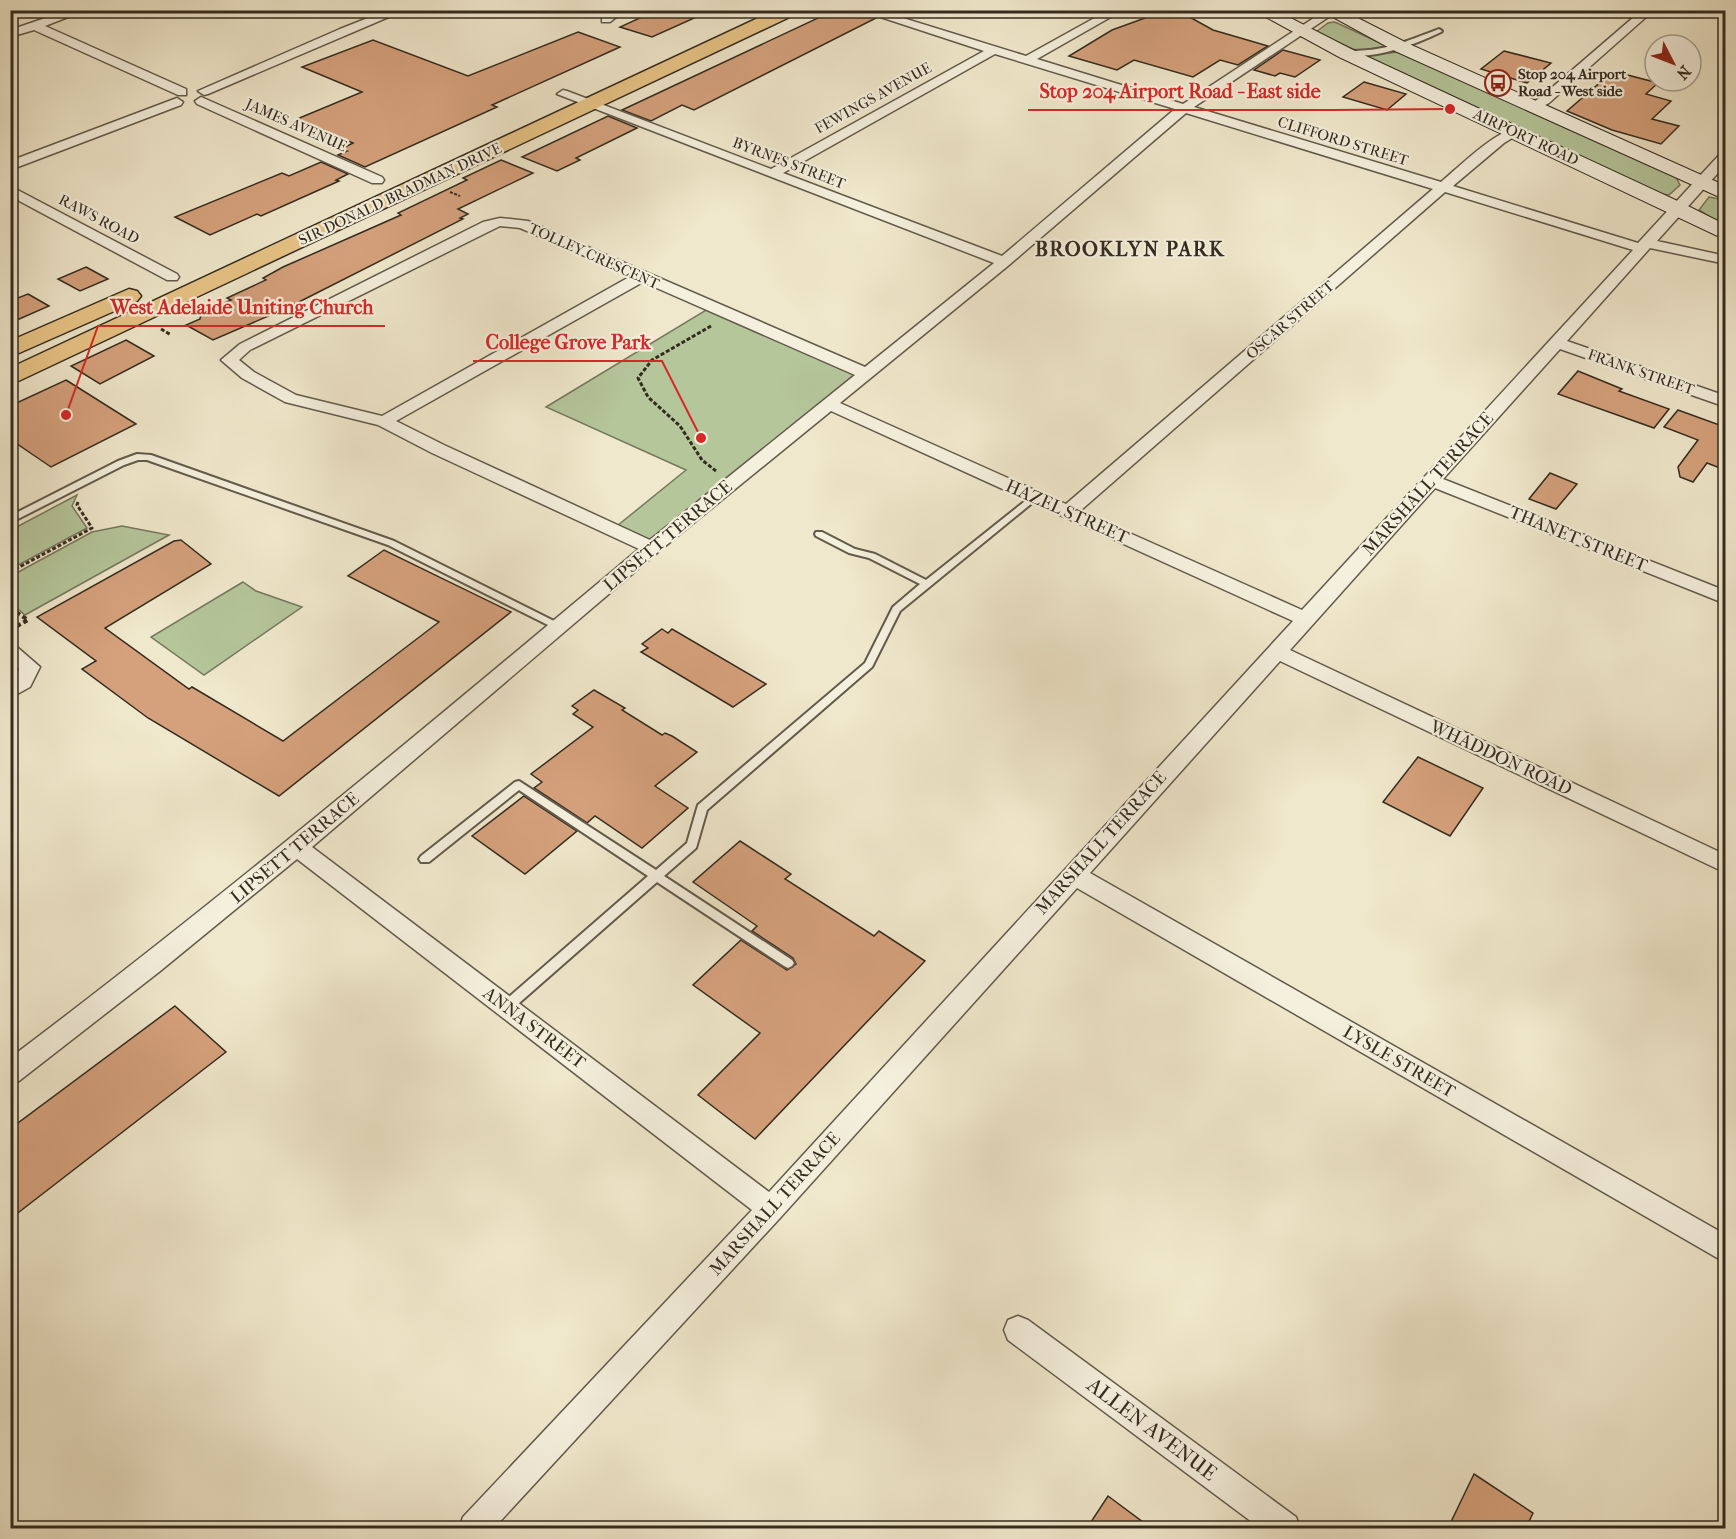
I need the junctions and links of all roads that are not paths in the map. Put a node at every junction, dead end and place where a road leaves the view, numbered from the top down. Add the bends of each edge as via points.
1 (81, 10) edge
2 (400, 10) edge
3 (620, 10) edge
4 (746, 10) edge
5 (790, 10) edge
6 (864, 10) edge
7 (1118, 10) edge
8 (1261, 10) edge
9 (1649, 10) edge
10 (1331, 11) edge
11 (606, 20) dead end
12 (35, 26) junction
13 (1439, 31) dead end
14 (1300, 32) junction
15 (10, 34) edge
16 (1401, 47) junction
17 (992, 51) junction
18 (1345, 53) junction
19 (1025, 61) junction
20 (617, 70) dead end
21 (587, 95) junction
22 (202, 96) junction
23 (179, 97) junction
24 (542, 104) dead end
25 (1534, 106) junction
26 (1184, 110) junction
27 (1516, 132) junction
28 (1723, 160) edge
29 (10, 166) edge
30 (771, 174) junction
31 (387, 176) joint
32 (1701, 183) junction
33 (1442, 188) junction
34 (10, 190) edge
35 (356, 190) dead end
36 (1725, 194) edge
37 (1677, 208) junction
38 (270, 231) dead end
39 (320, 231) junction
40 (1725, 234) edge
41 (1643, 245) junction
42 (1725, 260) edge
43 (1004, 262) junction
44 (194, 266) dead end
45 (172, 277) junction
46 (640, 277) junction
47 (1556, 342) junction
48 (10, 350) edge
49 (865, 373) junction
50 (10, 378) edge
51 (1725, 402) edge
52 (829, 404) junction
53 (384, 421) junction
54 (1431, 480) junction
55 (1034, 497) junction
56 (1068, 512) junction
57 (10, 520) edge
58 (819, 534) dead end
59 (652, 548) junction
60 (927, 584) junction
61 (1725, 598) edge
62 (1305, 620) junction
63 (558, 627) junction
64 (1276, 651) junction
65 (10, 652) edge
66 (10, 691) edge
67 (297, 847) junction
68 (426, 859) dead end
69 (1725, 865) edge
70 (1072, 874) junction
71 (657, 877) junction
72 (788, 963) dead end
73 (506, 1007) junction
74 (10, 1073) edge
75 (771, 1209) junction
76 (1725, 1250) edge
77 (1018, 1330) dead end
78 (474, 1528) edge
79 (1285, 1528) edge

1 - 12 street
2 - 22 street via 344,31
3 - 11 street
4 - 20 main road
5 - 21 main road, SIR DONALD BRADMAN DRIVE
6 - 17 street, CLIFFORD STREET
7 - 19 street
8 - 14 main road, AIRPORT ROAD
9 - 25 street
10 - 14 street, LIPSETT TERRACE
10 - 16 main road, AIRPORT ROAD
12 - 15 street
12 - 23 street
13 - 16 lane
14 - 18 main road, AIRPORT ROAD
14 - 26 street, LIPSETT TERRACE
16 - 18 lane
16 - 25 main road, AIRPORT ROAD
17 - 19 street, CLIFFORD STREET
17 - 30 street, FEWINGS AVENUE
18 - 27 main road, AIRPORT ROAD
19 - 26 street, CLIFFORD STREET
21 - 24 main road, SIR DONALD BRADMAN DRIVE via 563,94
21 - 30 street, BYRNES STREET
21 - 39 main road, SIR DONALD BRADMAN DRIVE
22 - 23 street via 185,104
22 - 31 street, JAMES AVENUE
23 - 29 street
25 - 32 main road, AIRPORT ROAD
26 - 33 street, CLIFFORD STREET
26 - 43 street, LIPSETT TERRACE
27 - 33 street, OSCAR STREET via 1499,140
27 - 37 main road, AIRPORT ROAD
28 - 32 street, MARSHALL TERRACE
30 - 43 street, BYRNES STREET
31 - 35 main road, SIR DONALD BRADMAN DRIVE
32 - 36 main road, AIRPORT ROAD
32 - 37 street, MARSHALL TERRACE
33 - 41 street, CLIFFORD STREET
33 - 56 street, OSCAR STREET
34 - 45 street, RAWS ROAD
37 - 40 main road, AIRPORT ROAD
37 - 41 street, MARSHALL TERRACE
38 - 39 main road via 282,237
39 - 50 main road, SIR DONALD BRADMAN DRIVE
41 - 42 street, CLIFFORD STREET
41 - 47 street, MARSHALL TERRACE
43 - 49 street, LIPSETT TERRACE
44 - 45 main road
45 - 48 main road
46 - 49 street, TOLLEY CRESCENT
46 - 53 street
46 - 53 street, TOLLEY CRESCENT via 523,224 500,222 255,342 229,360 291,399
47 - 51 street, FRANK STREET
47 - 54 street, MARSHALL TERRACE
49 - 52 street, LIPSETT TERRACE
52 - 55 street, HAZEL STREET
52 - 59 street, LIPSETT TERRACE
53 - 59 street, TOLLEY CRESCENT
54 - 61 street, THANET STREET
54 - 62 street, MARSHALL TERRACE
55 - 56 street, HAZEL STREET
55 - 60 lane
56 - 62 street, HAZEL STREET
57 - 63 lane via 121,463 148,457 391,543
58 - 60 lane
59 - 63 street, LIPSETT TERRACE
60 - 71 lane via 896,609 869,666 702,808 692,845
62 - 64 street, MARSHALL TERRACE
63 - 67 street, LIPSETT TERRACE
64 - 69 street, WHADDON ROAD
64 - 70 street, MARSHALL TERRACE
65 - 66 street via 30,667 23,682
67 - 73 street, ANNA STREET
67 - 74 street, LIPSETT TERRACE
68 - 71 lane via 519,785
70 - 75 street, MARSHALL TERRACE
70 - 76 street, LYSLE STREET
71 - 72 lane
71 - 73 lane
73 - 75 street, ANNA STREET
75 - 78 street, MARSHALL TERRACE
77 - 79 street, ALLEN AVENUE

